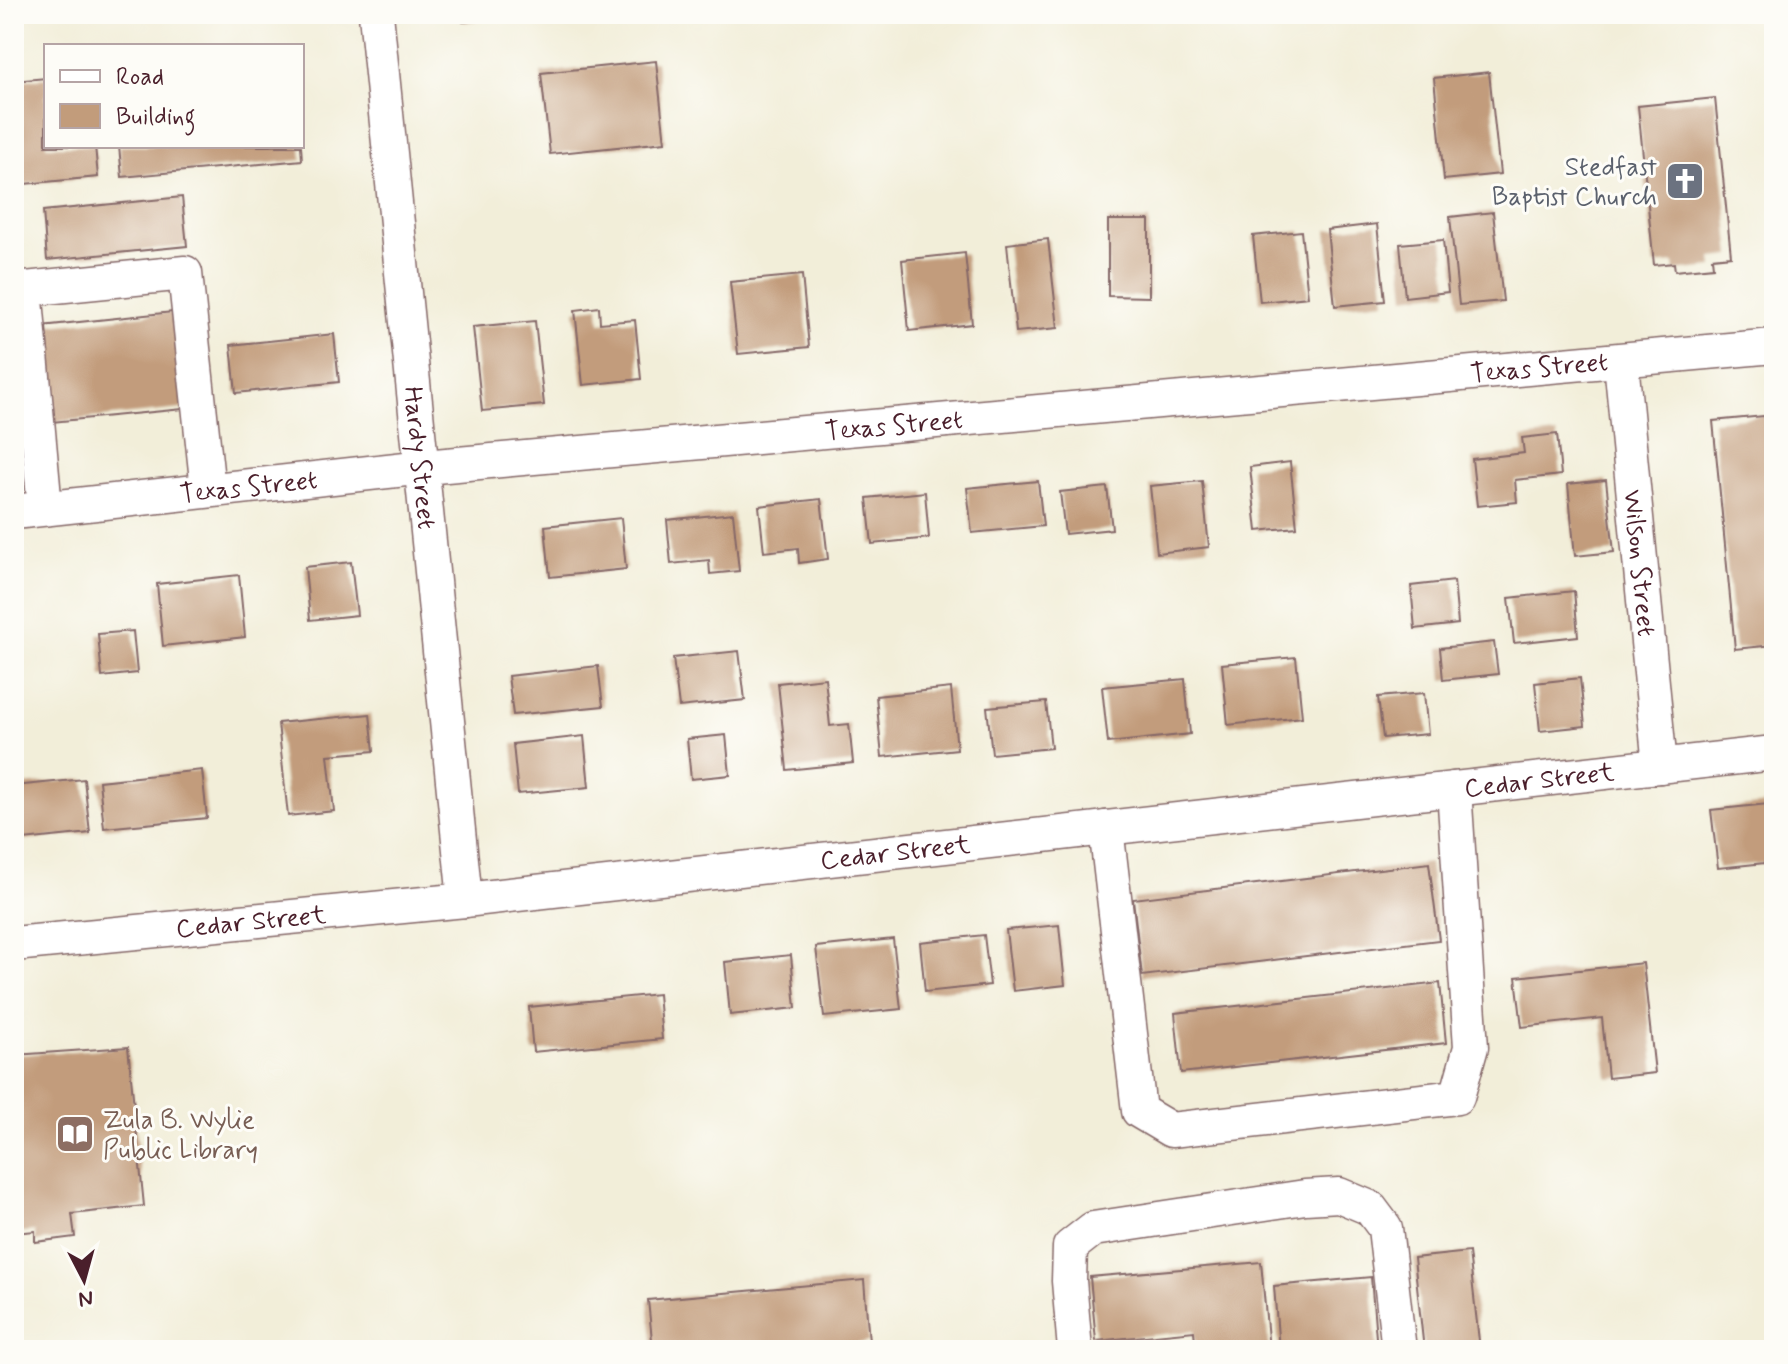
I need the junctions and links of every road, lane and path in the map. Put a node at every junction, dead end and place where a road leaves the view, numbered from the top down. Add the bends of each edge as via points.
1 (376, 14) edge
2 (1774, 346) edge
3 (1621, 362) junction
4 (424, 467) junction
5 (208, 490) junction
6 (30, 510) edge
7 (1774, 753) edge
8 (1660, 766) junction
9 (1454, 789) junction
10 (1106, 828) junction
11 (465, 900) junction
12 (14, 944) edge
13 (1075, 1350) edge
14 (1399, 1350) edge

1 - 4 street, Hardy Street
2 - 3 street, Texas Street
3 - 4 street, Texas Street
3 - 8 street, Wilson Street
4 - 5 street, Texas Street
4 - 11 street, Hardy Street
5 - 6 street, Texas Street
5 - 6 street via 185,273 39,287 25,289
7 - 8 street, Cedar Street
8 - 9 street, Cedar Street
9 - 10 street, Cedar Street
9 - 10 street via 1471,1047 1457,1097 1171,1130 1139,1111
10 - 11 street, Cedar Street
11 - 12 street, Cedar Street
13 - 14 street via 1070,1247 1093,1229 1339,1195 1370,1208 1385,1228

